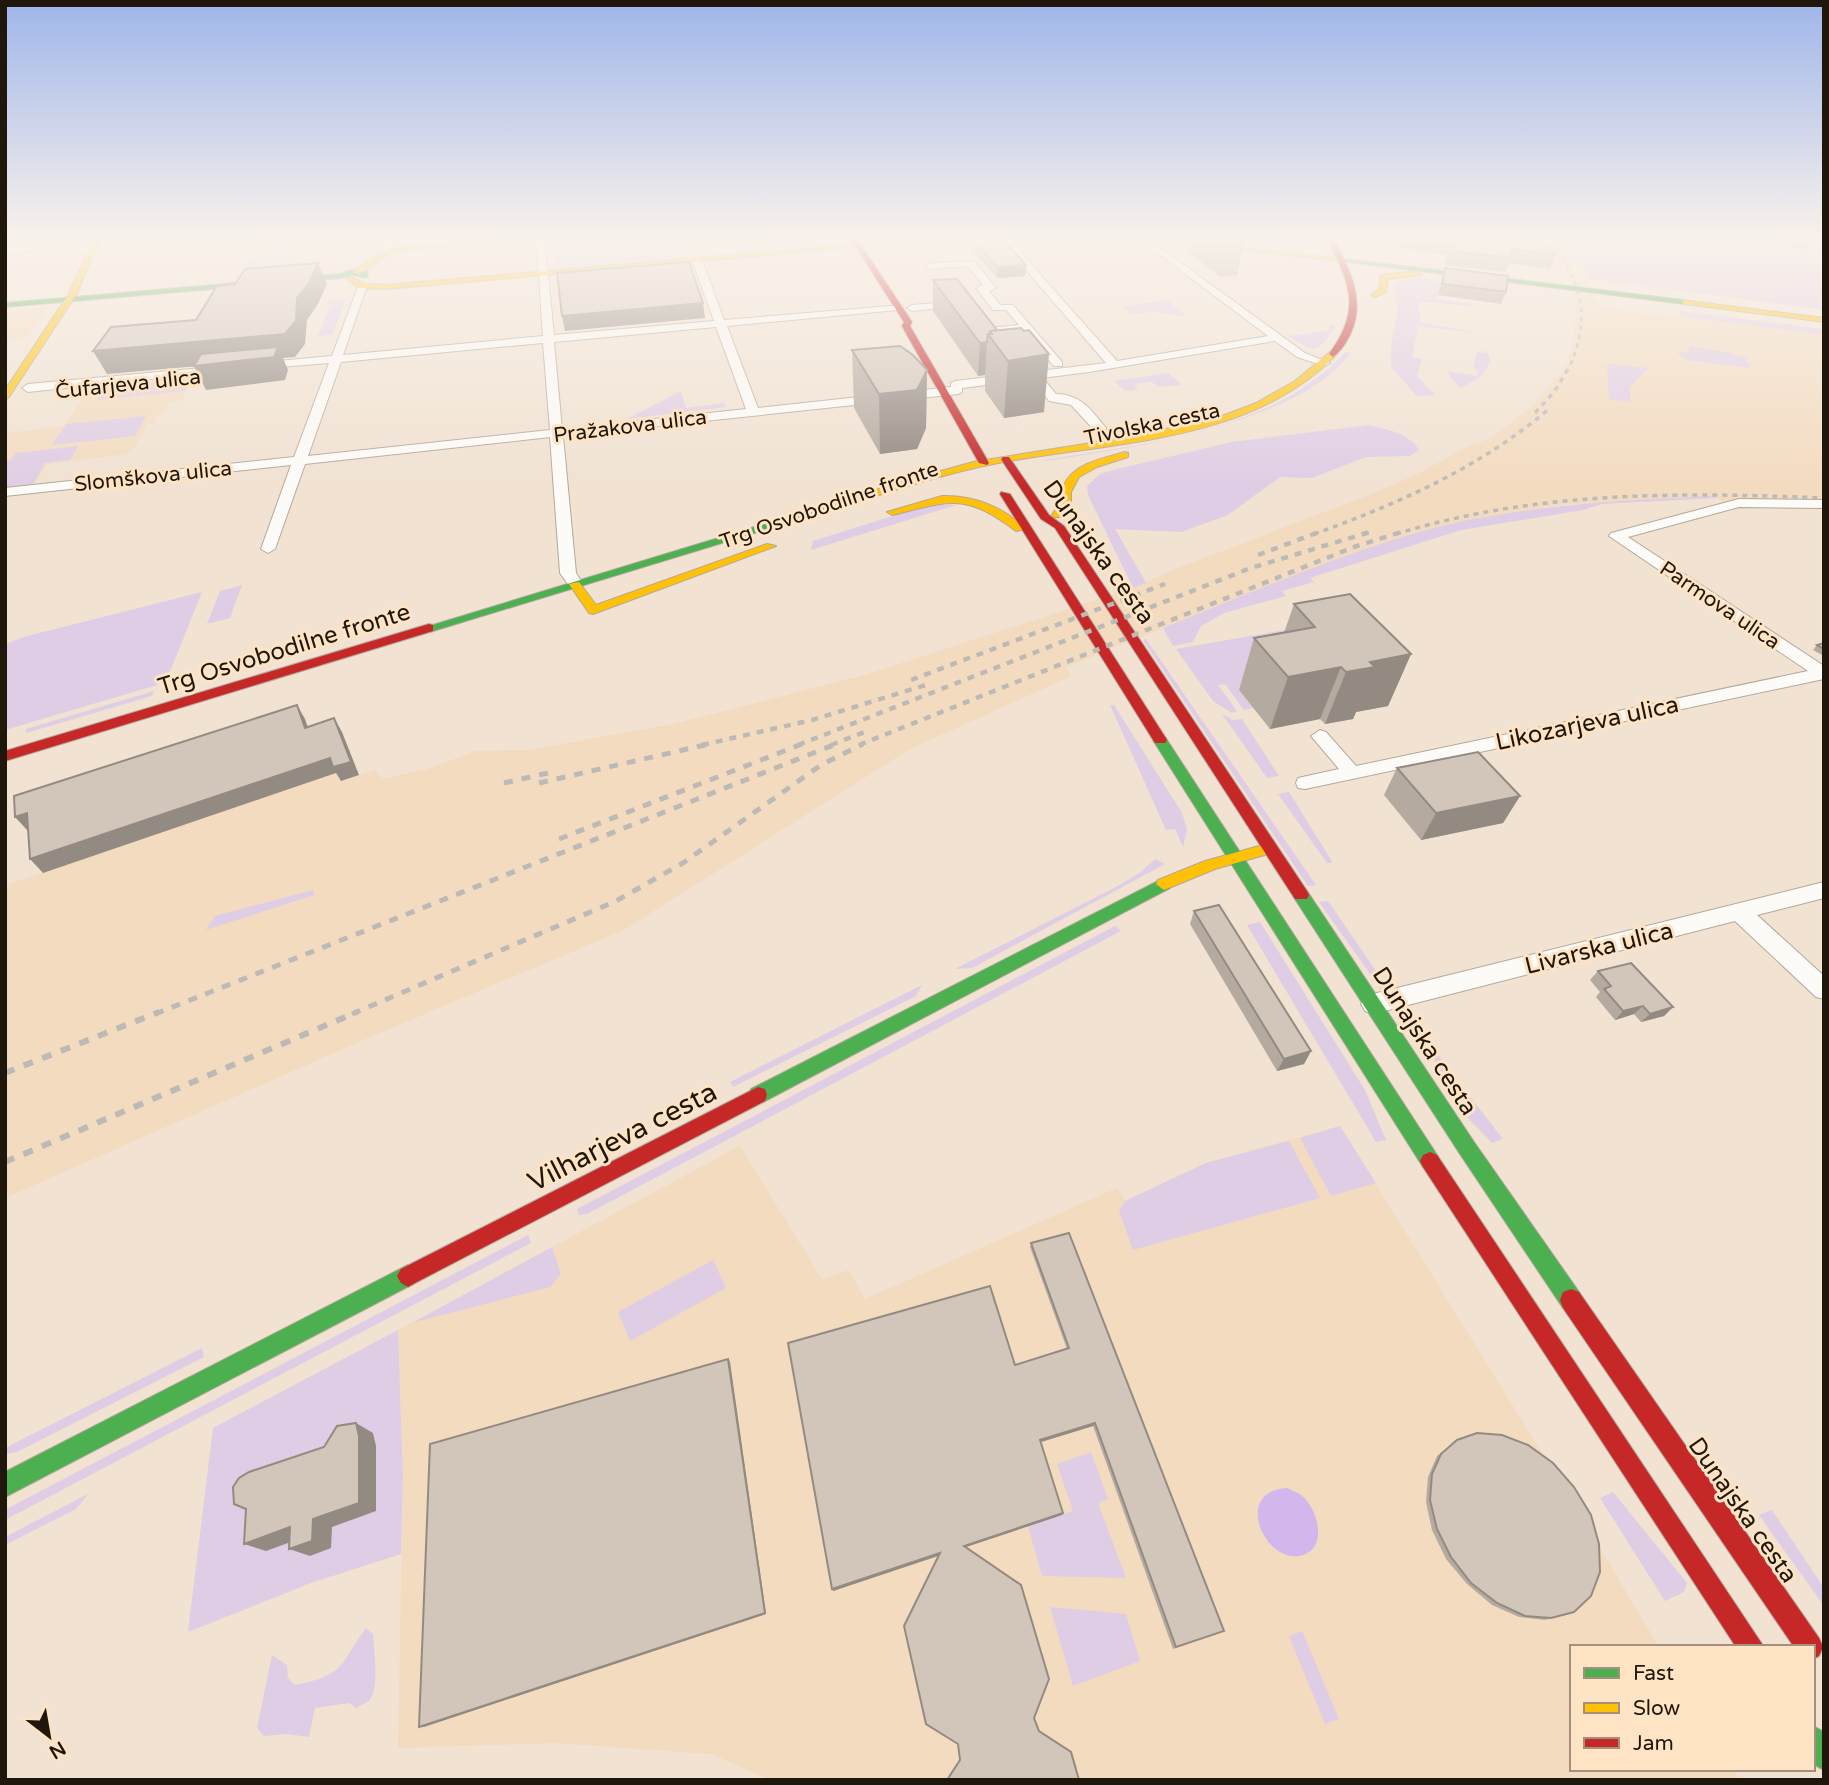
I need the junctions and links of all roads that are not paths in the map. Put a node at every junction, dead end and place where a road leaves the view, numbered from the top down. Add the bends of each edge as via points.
1 (57, 319) edge
2 (344, 319) edge
3 (547, 319) edge
4 (719, 319) edge
5 (783, 319) edge
6 (911, 319) edge
7 (978, 319) edge
8 (1020, 319) edge
9 (1074, 319) edge
10 (1251, 319) edge
11 (1354, 319) edge
12 (720, 323) junction
13 (1031, 332) junction
14 (1276, 338) junction
15 (548, 339) junction
16 (336, 361) junction
17 (1324, 363) junction
18 (1114, 365) junction
19 (1058, 369) junction
20 (1042, 384) edge
21 (28, 388) dead end
22 (953, 389) junction
23 (6, 394) edge
24 (1308, 396) dead end
25 (972, 410) dead end
26 (753, 412) junction
27 (1102, 431) dead end
28 (555, 435) junction
29 (1145, 451) junction
30 (1005, 458) junction
31 (1091, 458) junction
32 (300, 460) junction
33 (991, 473) junction
34 (5, 492) edge
35 (1824, 504) edge
36 (1058, 521) junction
37 (1032, 538) junction
38 (788, 540) dead end
39 (268, 549) dead end
40 (576, 584) junction
41 (1823, 673) edge
42 (1320, 736) dead end
43 (5, 756) edge
44 (1352, 773) junction
45 (1305, 783) dead end
46 (1270, 848) junction
47 (1234, 858) junction
48 (1824, 890) edge
49 (1738, 911) junction
50 (1824, 990) edge
51 (1373, 1004) junction
52 (5, 1485) edge
53 (1750, 1645) edge
54 (1809, 1645) edge

1 - 23 main road
2 - 16 street
3 - 15 street
4 - 12 street
5 - 12 street, Čufarjeva ulica
6 - 22 main road
7 - 13 street via 987,341
8 - 13 street
9 - 18 street
10 - 14 street
11 - 17 main road, Tivolska cesta via 1346,340
12 - 15 street, Čufarjeva ulica
12 - 26 street
13 - 19 street
14 - 17 street via 1301,355
14 - 18 street, Pražakova ulica
15 - 16 street, Čufarjeva ulica
15 - 28 street
16 - 21 street, Čufarjeva ulica
16 - 23 street, Čufarjeva ulica
16 - 32 street
17 - 30 main road, Tivolska cesta via 1285,391 1226,416 1136,438
18 - 19 street, Pražakova ulica
19 - 22 street, Pražakova ulica
20 - 27 street via 1053,398 1076,401
22 - 25 main road
22 - 26 street, Pražakova ulica
22 - 33 main road, Dunajska cesta via 959,423
24 - 29 main road, Tivolska cesta via 1228,430
26 - 28 street, Pražakova ulica
28 - 32 street, Pražakova ulica
28 - 40 street via 568,573
29 - 31 main road, Tivolska cesta
29 - 36 main road via 1093,465 1072,477
30 - 31 main road, Tivolska cesta
30 - 33 main road, Tivolska cesta
30 - 36 main road, Dunajska cesta via 1045,517
31 - 36 main road via 1065,471 1051,487
32 - 34 street, Slomškova ulica
32 - 39 street
33 - 37 main road, Dunajska cesta
33 - 37 main road, Trg Osvobodilne fronte via 854,517 942,499 966,499 991,506
33 - 40 main road, Trg Osvobodilne fronte
35 - 41 street, Parmova ulica via 1739,503 1616,536
36 - 46 main road, Dunajska cesta
37 - 47 main road, Dunajska cesta
38 - 40 main road, Trg Osvobodilne fronte via 593,610
40 - 43 main road, Trg Osvobodilne fronte
41 - 44 street, Likozarjeva ulica
42 - 44 street
44 - 45 street, Likozarjeva ulica
46 - 47 main road, Vilharjeva cesta
46 - 51 main road, Dunajska cesta
47 - 52 main road, Vilharjeva cesta via 1172,880
47 - 53 main road, Dunajska cesta
48 - 49 street, Livarska ulica
49 - 50 street
49 - 51 street, Livarska ulica
51 - 54 main road, Dunajska cesta

